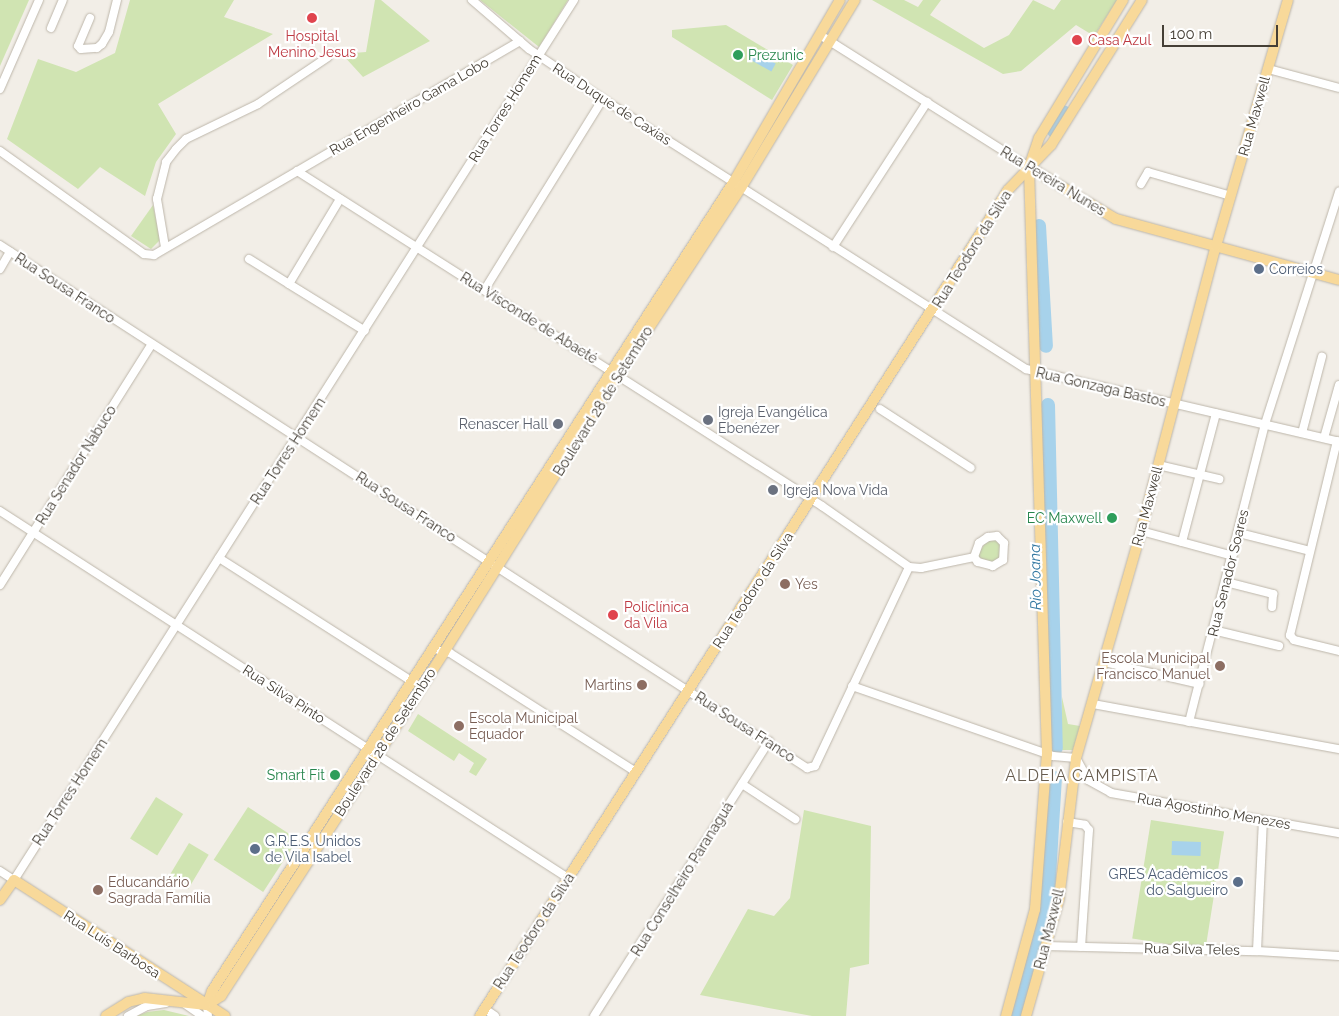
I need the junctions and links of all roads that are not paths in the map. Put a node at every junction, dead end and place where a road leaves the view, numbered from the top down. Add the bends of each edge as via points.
1 (39, 0) edge
2 (63, 0) edge
3 (117, 0) edge
4 (472, 0) edge
5 (574, 0) edge
6 (840, 0) edge
7 (854, 0) edge
8 (1123, 0) edge
9 (1142, 0) edge
10 (1288, 0) edge
11 (90, 18) dead end
12 (51, 28) dead end
13 (820, 34) junction
14 (830, 41) junction
15 (520, 42) junction
16 (328, 56) dead end
17 (538, 56) junction
18 (1268, 70) junction
19 (1339, 88) edge
20 (0, 89) edge
21 (603, 100) junction
22 (927, 102) junction
23 (0, 151) edge
24 (1029, 167) junction
25 (297, 170) junction
26 (1141, 184) dead end
27 (737, 186) junction
28 (1339, 192) edge
29 (1231, 196) junction
30 (340, 199) junction
31 (0, 245) edge
32 (1216, 246) junction
33 (165, 247) junction
34 (417, 247) junction
35 (833, 247) junction
36 (10, 252) junction
37 (249, 259) dead end
38 (0, 269) edge
39 (1311, 273) junction
40 (1339, 280) edge
41 (289, 284) junction
42 (485, 289) junction
43 (933, 311) junction
44 (365, 331) junction
45 (152, 344) junction
46 (1322, 357) dead end
47 (614, 372) junction
48 (1037, 373) junction
49 (1339, 385) edge
50 (1174, 404) junction
51 (880, 409) dead end
52 (1216, 413) junction
53 (1265, 424) junction
54 (1302, 433) junction
55 (297, 436) junction
56 (1324, 438) junction
57 (1338, 442) edge
58 (1158, 465) junction
59 (970, 468) dead end
60 (1200, 475) junction
61 (1219, 479) dead end
62 (811, 499) junction
63 (0, 511) edge
64 (1141, 531) junction
65 (34, 532) junction
66 (1239, 533) junction
67 (1182, 542) junction
68 (1306, 550) dead end
69 (1233, 556) junction
70 (974, 557) junction
71 (219, 558) junction
72 (494, 564) junction
73 (909, 567) junction
74 (1226, 582) junction
75 (0, 585) edge
76 (1272, 607) dead end
77 (177, 626) junction
78 (1213, 630) junction
79 (1279, 646) dead end
80 (1339, 650) edge
81 (433, 652) junction
82 (444, 652) junction
83 (1104, 662) junction
84 (413, 682) junction
85 (1199, 684) junction
86 (852, 686) junction
87 (688, 690) junction
88 (1093, 704) junction
89 (1189, 722) junction
90 (769, 741) junction
91 (1339, 749) edge
92 (372, 751) junction
93 (1047, 754) junction
94 (1076, 758) junction
95 (636, 772) junction
96 (742, 784) junction
97 (795, 819) dead end
98 (1262, 820) junction
99 (1067, 822) junction
100 (1339, 833) edge
101 (0, 871) edge
102 (568, 878) junction
103 (14, 880) junction
104 (0, 900) edge
105 (1045, 946) junction
106 (1081, 947) junction
107 (1256, 951) junction
108 (1339, 956) edge
109 (180, 1003) junction
110 (207, 1005) junction
111 (482, 1012) edge
112 (106, 1016) edge
113 (128, 1016) edge
114 (202, 1016) edge
115 (208, 1016) edge
116 (225, 1016) edge
117 (495, 1016) edge
118 (594, 1016) edge
119 (1006, 1016) edge
120 (1026, 1016) edge

1 - 20 street
2 - 12 street
3 - 11 street via 109,32 102,44 97,48 81,49 78,46
4 - 15 street, Rua Duque de Caxias
5 - 17 street, Rua Torres Homem
6 - 13 main road, Boulevard 28 de Setembro
7 - 14 main road, Boulevard 28 de Setembro
8 - 24 main road via 1039,138
9 - 24 main road, Rua Teodoro da Silva via 1051,145
10 - 18 main road, Rua Maxwell
13 - 14 street, Rua Pereira Nunes
13 - 27 main road, Boulevard 28 de Setembro
14 - 22 street, Rua Pereira Nunes
14 - 27 main road, Boulevard 28 de Setembro
15 - 17 street, Rua Duque de Caxias
15 - 25 street, Rua Engenheiro Gama Lobo
16 - 33 street via 258,104 186,139 176,149 166,162 156,199
17 - 21 street, Rua Duque de Caxias
17 - 34 street, Rua Torres Homem
18 - 19 street
18 - 29 main road, Rua Maxwell
21 - 27 street, Rua Duque de Caxias
21 - 42 street
22 - 24 street, Rua Pereira Nunes
22 - 35 street
23 - 33 street, Rua Engenheiro Gama Lobo via 144,254 154,255
24 - 32 main road, Rua Pereira Nunes via 1116,219
24 - 43 main road, Rua Teodoro da Silva via 1008,190
24 - 48 main road, Rua Maxwell
25 - 30 street, Rua Visconde de Abaeté
25 - 33 street, Rua Engenheiro Gama Lobo
26 - 29 street via 1148,172
27 - 35 street, Rua Gonzaga Bastos
27 - 47 main road, Boulevard 28 de Setembro
28 - 39 street, Rua Senador Soares
29 - 32 main road, Rua Maxwell
30 - 34 street, Rua Visconde de Abaeté
30 - 41 street
31 - 36 street, Rua Sousa Franco
32 - 39 main road, Rua Pereira Nunes
32 - 50 main road, Rua Maxwell
34 - 42 street, Rua Visconde de Abaeté
34 - 44 street, Rua Torres Homem
35 - 43 street, Rua Gonzaga Bastos
36 - 38 street
36 - 45 street, Rua Sousa Franco
37 - 41 street
39 - 40 main road, Rua Pereira Nunes
39 - 53 street, Rua Senador Soares
41 - 44 street
42 - 47 street, Rua Visconde de Abaeté
43 - 48 street, Rua Gonzaga Bastos
43 - 62 main road, Rua Teodoro da Silva
44 - 55 street, Rua Torres Homem
45 - 55 street, Rua Sousa Franco
45 - 65 street, Rua Senador Nabuco
46 - 54 street
47 - 62 street, Rua Visconde de Abaeté
47 - 72 main road, Boulevard 28 de Setembro
48 - 50 street, Rua Gonzaga Bastos
48 - 93 main road, Rua Maxwell
49 - 56 street
50 - 52 street, Rua Gonzaga Bastos
50 - 58 main road, Rua Maxwell
51 - 59 street
52 - 53 street, Rua Gonzaga Bastos
52 - 60 street
53 - 54 street, Rua Gonzaga Bastos
53 - 66 street, Rua Senador Soares
54 - 56 street, Rua Gonzaga Bastos
55 - 71 street, Rua Torres Homem
55 - 72 street, Rua Sousa Franco
56 - 57 street, Rua Gonzaga Bastos
57 - 80 street via 1290,635 1294,640
58 - 60 street
58 - 64 main road, Rua Maxwell
60 - 61 street
60 - 67 street
62 - 73 street, Rua Visconde de Abaeté
62 - 87 main road, Rua Teodoro da Silva
63 - 65 street, Rua Silva Pinto
64 - 67 street
64 - 83 main road, Rua Maxwell
65 - 75 street, Rua Senador Nabuco
65 - 77 street, Rua Silva Pinto
66 - 68 street
66 - 69 street, Rua Senador Soares
67 - 69 street
69 - 74 street, Rua Senador Soares
70 - 70 street via 984,564 997,565 1003,560 1004,543 997,536 988,537 979,544
70 - 73 street via 921,568
71 - 77 street, Rua Torres Homem
71 - 84 street
72 - 81 main road, Boulevard 28 de Setembro
72 - 82 main road, Boulevard 28 de Setembro
72 - 87 street, Rua Sousa Franco
73 - 86 street
74 - 76 street via 1273,594
74 - 78 street, Rua Senador Soares
77 - 92 street, Rua Silva Pinto
77 - 103 street, Rua Torres Homem
78 - 79 street
78 - 85 street, Rua Senador Soares
81 - 82 street
81 - 84 main road, Boulevard 28 de Setembro
82 - 92 main road, Boulevard 28 de Setembro
82 - 95 street
83 - 85 street
83 - 88 main road, Rua Maxwell
84 - 92 main road, Boulevard 28 de Setembro
85 - 89 street, Rua Senador Soares
86 - 90 street, Rua Sousa Franco via 811,769
86 - 93 street
87 - 90 street, Rua Sousa Franco
87 - 95 main road, Rua Teodoro da Silva
88 - 89 street
88 - 94 main road, Rua Maxwell
89 - 91 street
90 - 96 street, Rua Conselheiro Paranaguá
92 - 102 street, Rua Silva Pinto
92 - 110 main road, Boulevard 28 de Setembro via 225,991
93 - 94 street
93 - 119 main road, Rua Maxwell via 1035,910
94 - 98 street, Rua Agostinho Menezes via 1088,780 1101,790
94 - 99 main road, Rua Maxwell
95 - 102 main road, Rua Teodoro da Silva
96 - 97 street
96 - 118 street, Rua Conselheiro Paranaguá
98 - 100 street, Rua Agostinho Menezes
98 - 107 street
99 - 105 main road, Rua Maxwell via 1058,899
99 - 106 street via 1086,825 1090,830
101 - 103 street, Rua Luís Barbosa
102 - 111 main road, Rua Teodoro da Silva
103 - 104 main road, Rua Torres Homem
103 - 110 main road, Rua Luís Barbosa
105 - 106 street, Rua Silva Teles
105 - 120 main road, Rua Maxwell
106 - 107 street, Rua Silva Teles
107 - 108 street, Rua Silva Teles
109 - 110 main road
109 - 112 main road via 136,999
109 - 113 street via 147,1006
109 - 114 street
110 - 115 street
110 - 116 main road, Rua Luís Barbosa
111 - 117 street

